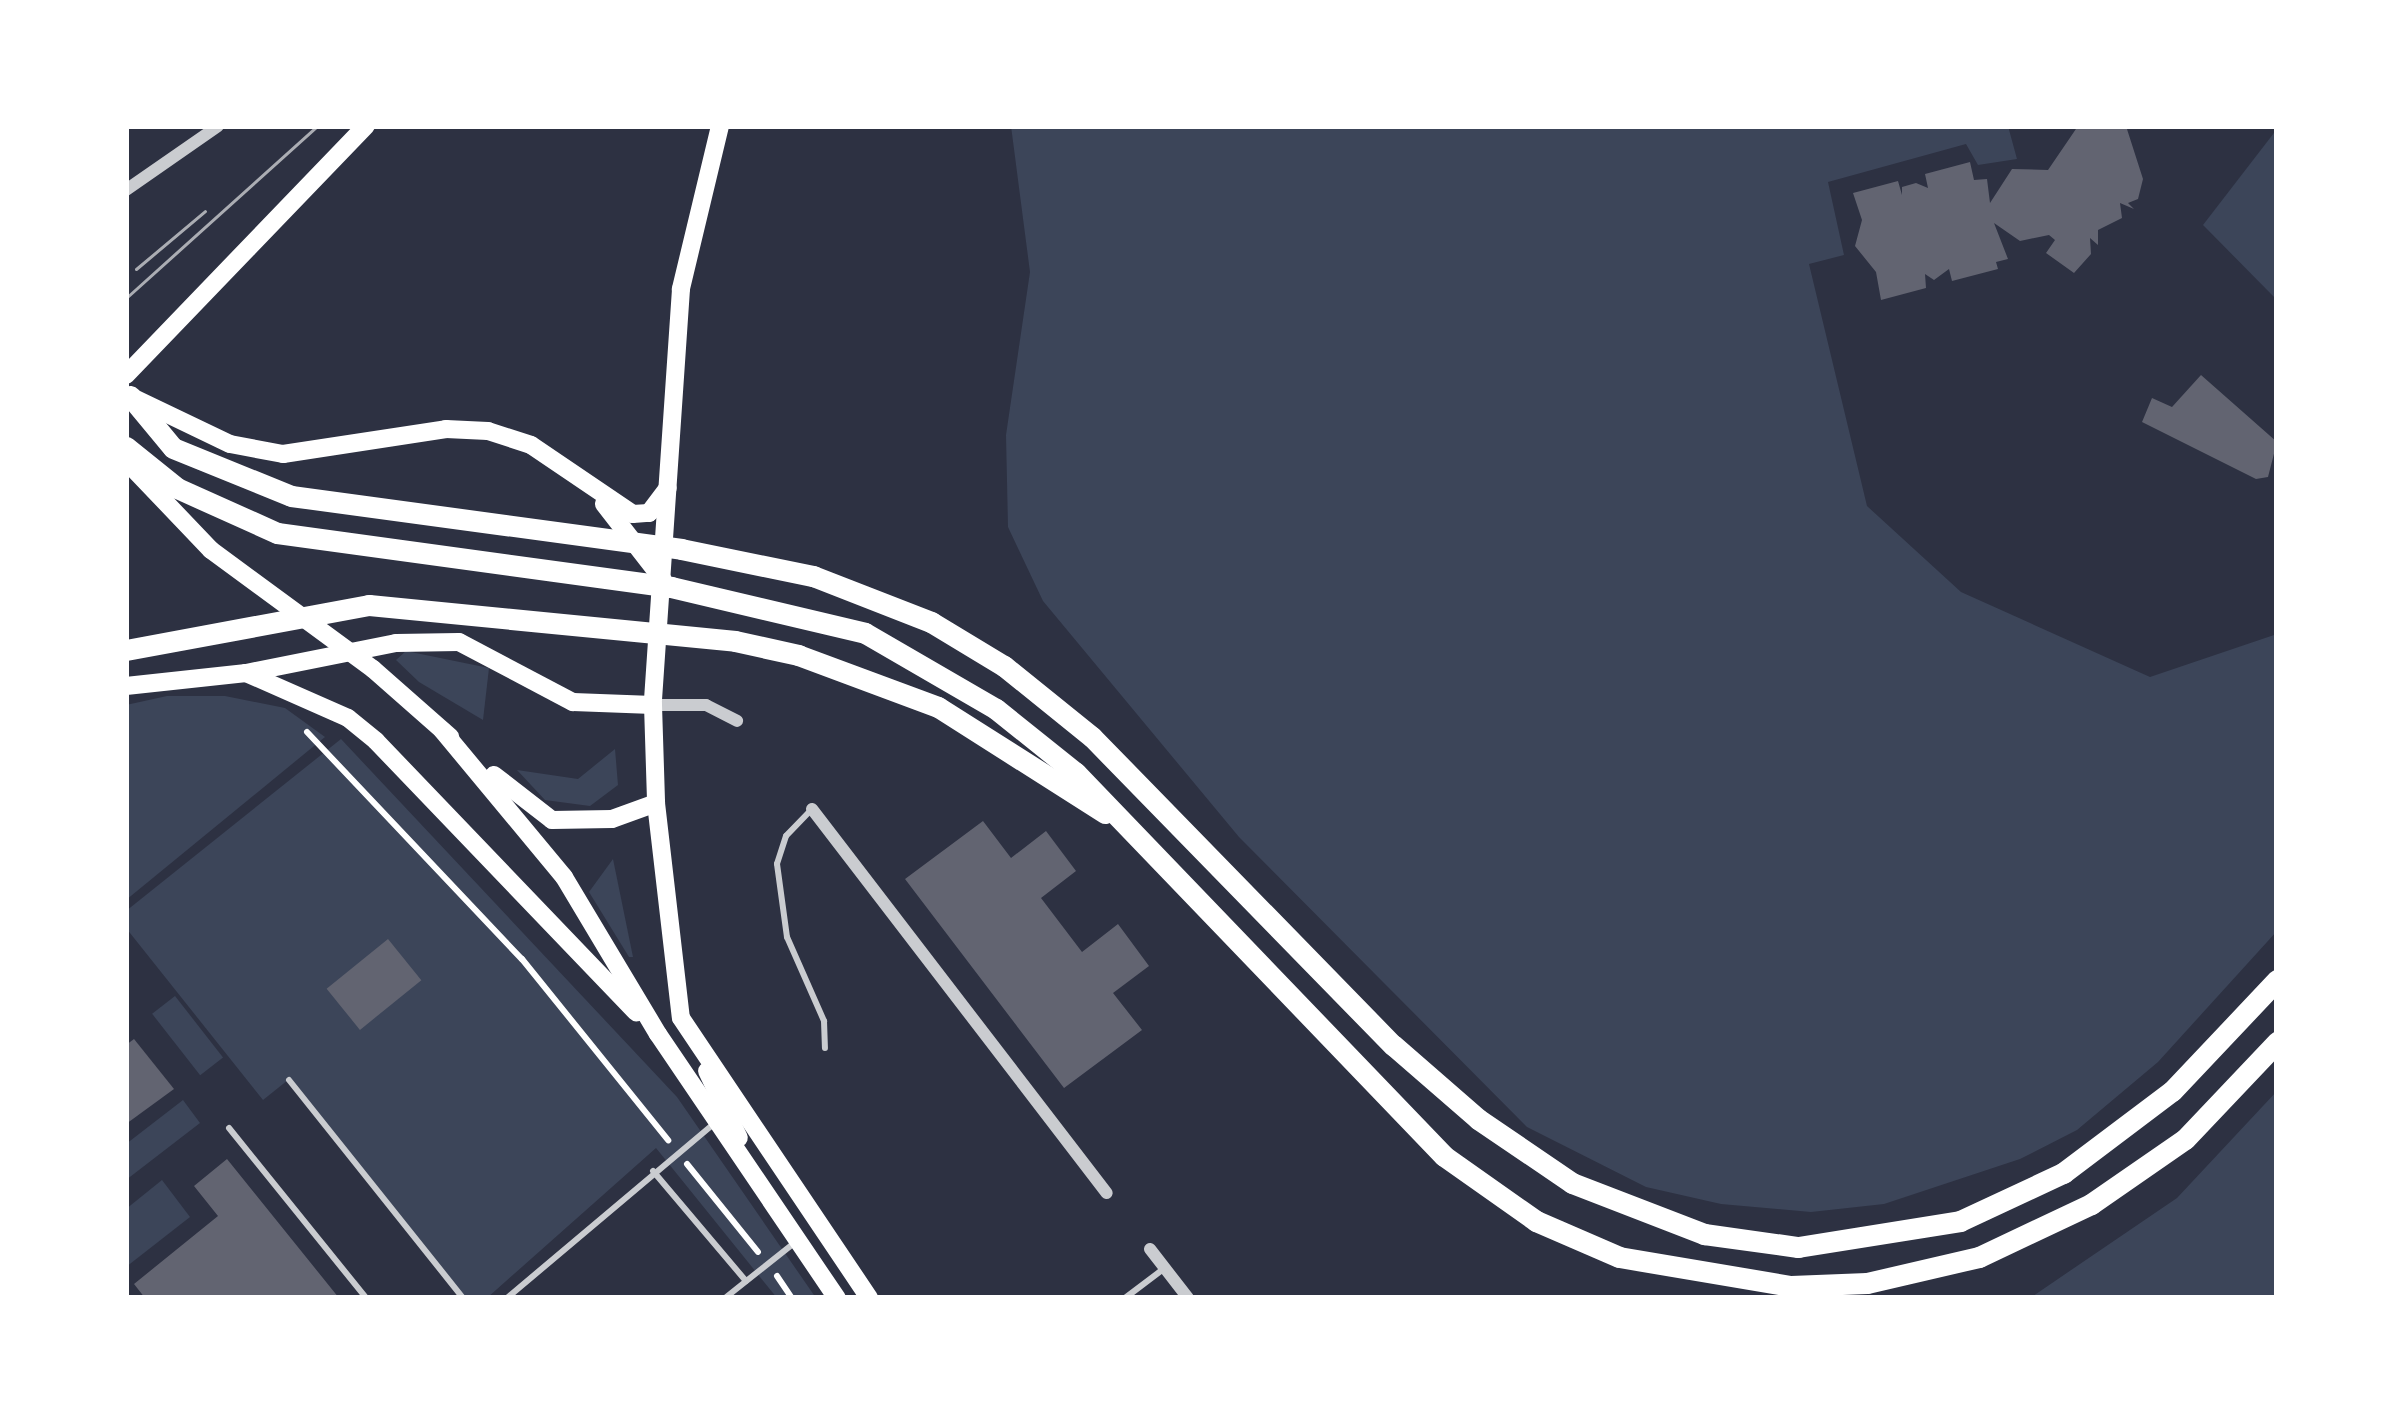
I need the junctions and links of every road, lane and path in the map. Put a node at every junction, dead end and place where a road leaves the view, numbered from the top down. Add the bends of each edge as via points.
1 (218, 126) edge
2 (366, 126) edge
3 (720, 126) edge
4 (126, 190) edge
5 (129, 380) edge
6 (126, 447) edge
7 (126, 461) edge
8 (672, 467) junction
9 (582, 479) junction
10 (664, 574) junction
11 (126, 650) edge
12 (246, 673) junction
13 (126, 686) edge
14 (653, 704) junction
15 (736, 721) dead end
16 (442, 730) junction
17 (307, 732) dead end
18 (656, 803) junction
19 (812, 809) joint
20 (1121, 822) junction
21 (2277, 980) edge
22 (682, 1018) junction
23 (658, 1034) junction
24 (2277, 1042) edge
25 (825, 1048) dead end
26 (289, 1080) dead end
27 (717, 1122) junction
28 (229, 1128) dead end
29 (677, 1152) junction
30 (653, 1171) junction
31 (1107, 1193) dead end
32 (766, 1196) junction
33 (797, 1241) junction
34 (1150, 1249) dead end
35 (768, 1264) junction
36 (1165, 1268) junction
37 (746, 1281) junction
38 (365, 1298) edge
39 (463, 1298) edge
40 (507, 1298) edge
41 (725, 1298) edge
42 (792, 1298) edge
43 (836, 1298) edge
44 (869, 1298) edge
45 (1125, 1298) edge
46 (1188, 1298) edge

1 - 4 street
2 - 5 main road
3 - 8 main road via 681,289
5 - 9 main road via 230,444 283,454 446,429 531,445
5 - 21 highway via 173,448 292,496 681,549 814,576 931,622 1004,666 1091,737 1393,1045 1478,1119 1572,1183 1705,1234 1798,1246 1960,1221 2063,1173 2173,1091
6 - 20 highway via 177,488 277,533 671,587 865,633 997,709
7 - 16 main road via 211,550
8 - 9 main road via 666,497 649,513 617,506
8 - 10 main road
9 - 10 main road
10 - 14 main road
11 - 20 highway via 369,605 550,620 798,656 938,707
12 - 13 main road
12 - 14 main road via 396,643 459,642 573,702
12 - 23 main road via 348,718 376,741
14 - 15 street via 706,705
14 - 18 main road
16 - 18 main road via 552,820 612,819
16 - 23 main road via 564,877
17 - 29 path via 522,959
18 - 22 main road
19 - 25 lane via 786,836 777,864 787,938 824,1021
19 - 31 street
20 - 24 highway via 1444,1156 1536,1221 1618,1256 1717,1279 1867,1283 1979,1257 2091,1204 2185,1139
22 - 32 main road
22 - 44 main road
23 - 27 main road
26 - 39 lane
27 - 29 lane
27 - 32 main road
28 - 38 lane
29 - 30 lane
29 - 35 path
30 - 37 lane
30 - 40 lane
32 - 33 main road
33 - 35 lane
33 - 43 main road
34 - 36 street
35 - 37 lane
35 - 42 path
36 - 45 lane
36 - 46 street
37 - 41 lane

